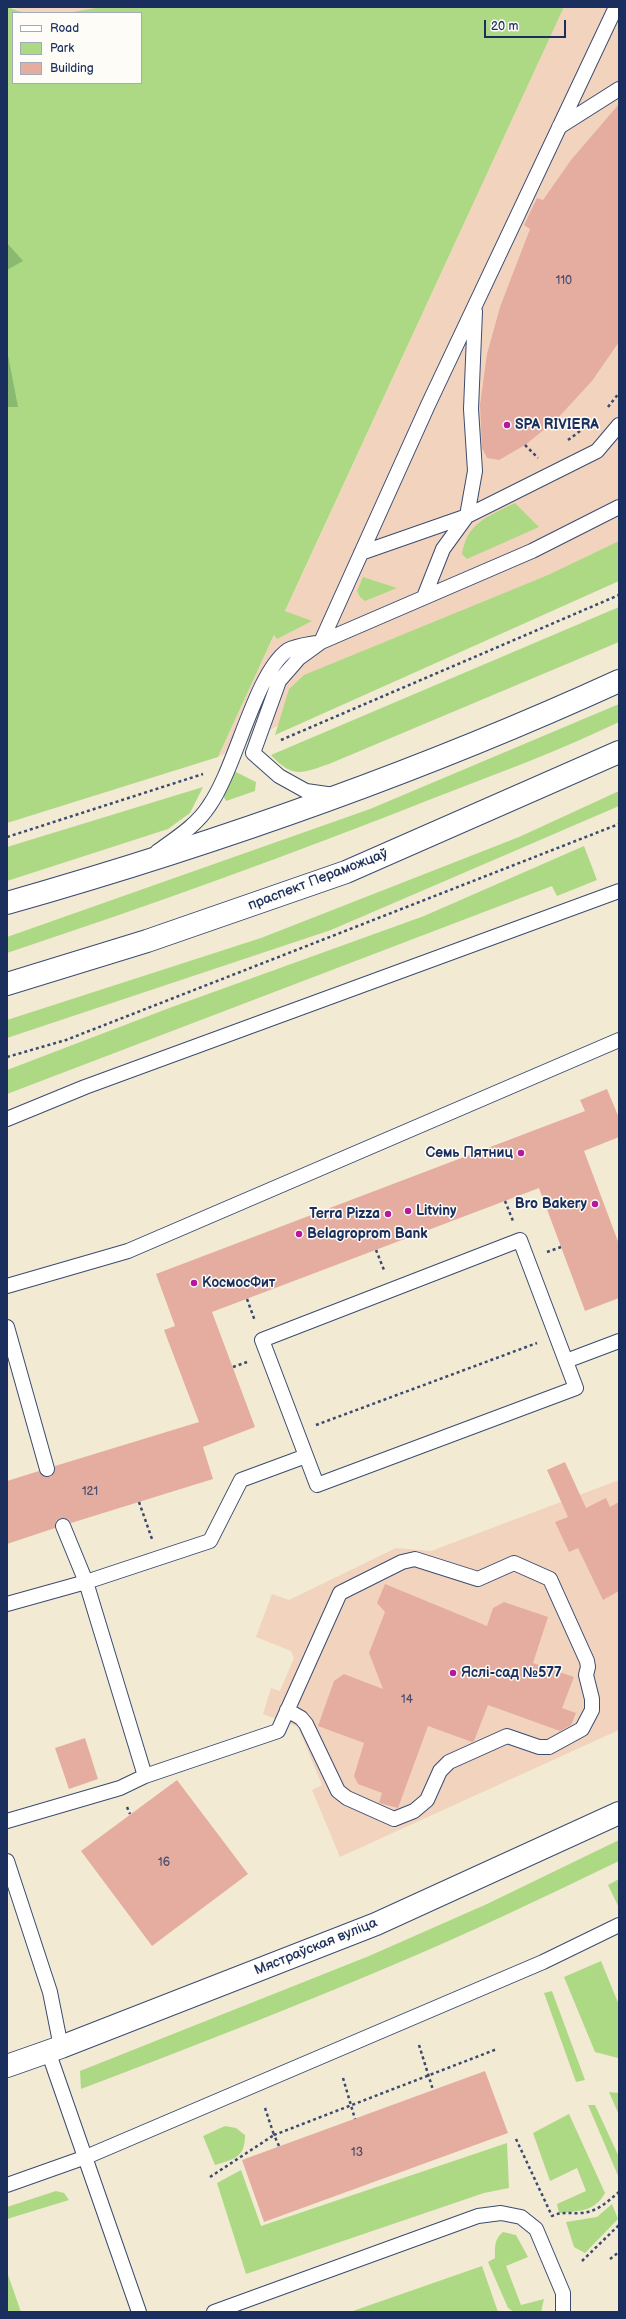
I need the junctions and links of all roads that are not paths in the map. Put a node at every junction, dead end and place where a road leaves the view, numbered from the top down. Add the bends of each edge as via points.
1 (616, 7) edge
2 (619, 89) edge
3 (559, 128) junction
4 (475, 305) junction
5 (619, 425) edge
6 (619, 438) edge
7 (597, 451) junction
8 (619, 507) edge
9 (467, 516) junction
10 (361, 553) junction
11 (424, 596) junction
12 (321, 642) junction
13 (619, 681) edge
14 (619, 752) edge
15 (339, 795) junction
16 (142, 863) junction
17 (619, 891) edge
18 (7, 903) edge
19 (7, 984) edge
20 (619, 1040) edge
21 (7, 1119) edge
22 (7, 1286) edge
23 (7, 1328) edge
24 (619, 1341) edge
25 (566, 1360) junction
26 (306, 1456) junction
27 (46, 1469) dead end
28 (63, 1526) dead end
29 (86, 1582) junction
30 (7, 1604) edge
31 (287, 1710) junction
32 (145, 1776) junction
33 (619, 1813) edge
34 (7, 1821) edge
35 (7, 1861) edge
36 (619, 1925) edge
37 (54, 2049) junction
38 (7, 2066) edge
39 (86, 2157) junction
40 (7, 2185) edge
41 (139, 2312) edge
42 (214, 2312) edge
43 (563, 2312) edge

1 - 3 lane
2 - 3 lane
3 - 4 lane
4 - 9 lane via 471,408 475,471
4 - 10 lane
5 - 7 lane
6 - 7 lane
7 - 9 lane
8 - 11 lane via 532,550
9 - 10 lane
9 - 11 lane via 443,549
10 - 12 lane
11 - 12 lane
12 - 15 lane via 299,658 279,682 253,753 279,776 306,792
12 - 16 lane via 289,649 266,674 232,762 210,805 194,825
13 - 15 main road via 543,716
14 - 19 main road, праспект Пераможцаў via 346,872 147,941
15 - 16 main road
16 - 18 main road
17 - 21 lane via 92,1084
20 - 22 lane via 128,1251
23 - 27 lane
24 - 25 lane
25 - 26 lane via 576,1388 317,1485
25 - 26 lane via 520,1240 262,1340
26 - 29 lane via 241,1480 210,1540
28 - 29 lane
29 - 30 lane
29 - 32 lane
31 - 31 lane via 340,1592 402,1562 415,1559 478,1579 514,1563 550,1579 587,1661 587,1681 592,1699 592,1710 582,1729 549,1747 539,1747 507,1736 449,1762 440,1771 427,1800 414,1811 394,1819 347,1798 338,1791 306,1724
31 - 32 lane via 278,1731
32 - 34 lane via 120,1788
33 - 37 main road, Мястраўская вуліца via 376,1924
35 - 37 lane via 50,1992
36 - 39 lane via 543,1962
37 - 38 main road, Мястраўская вуліца
37 - 39 lane
39 - 40 lane
39 - 41 lane
42 - 43 lane via 478,2216 501,2213 521,2216 536,2229 563,2293

